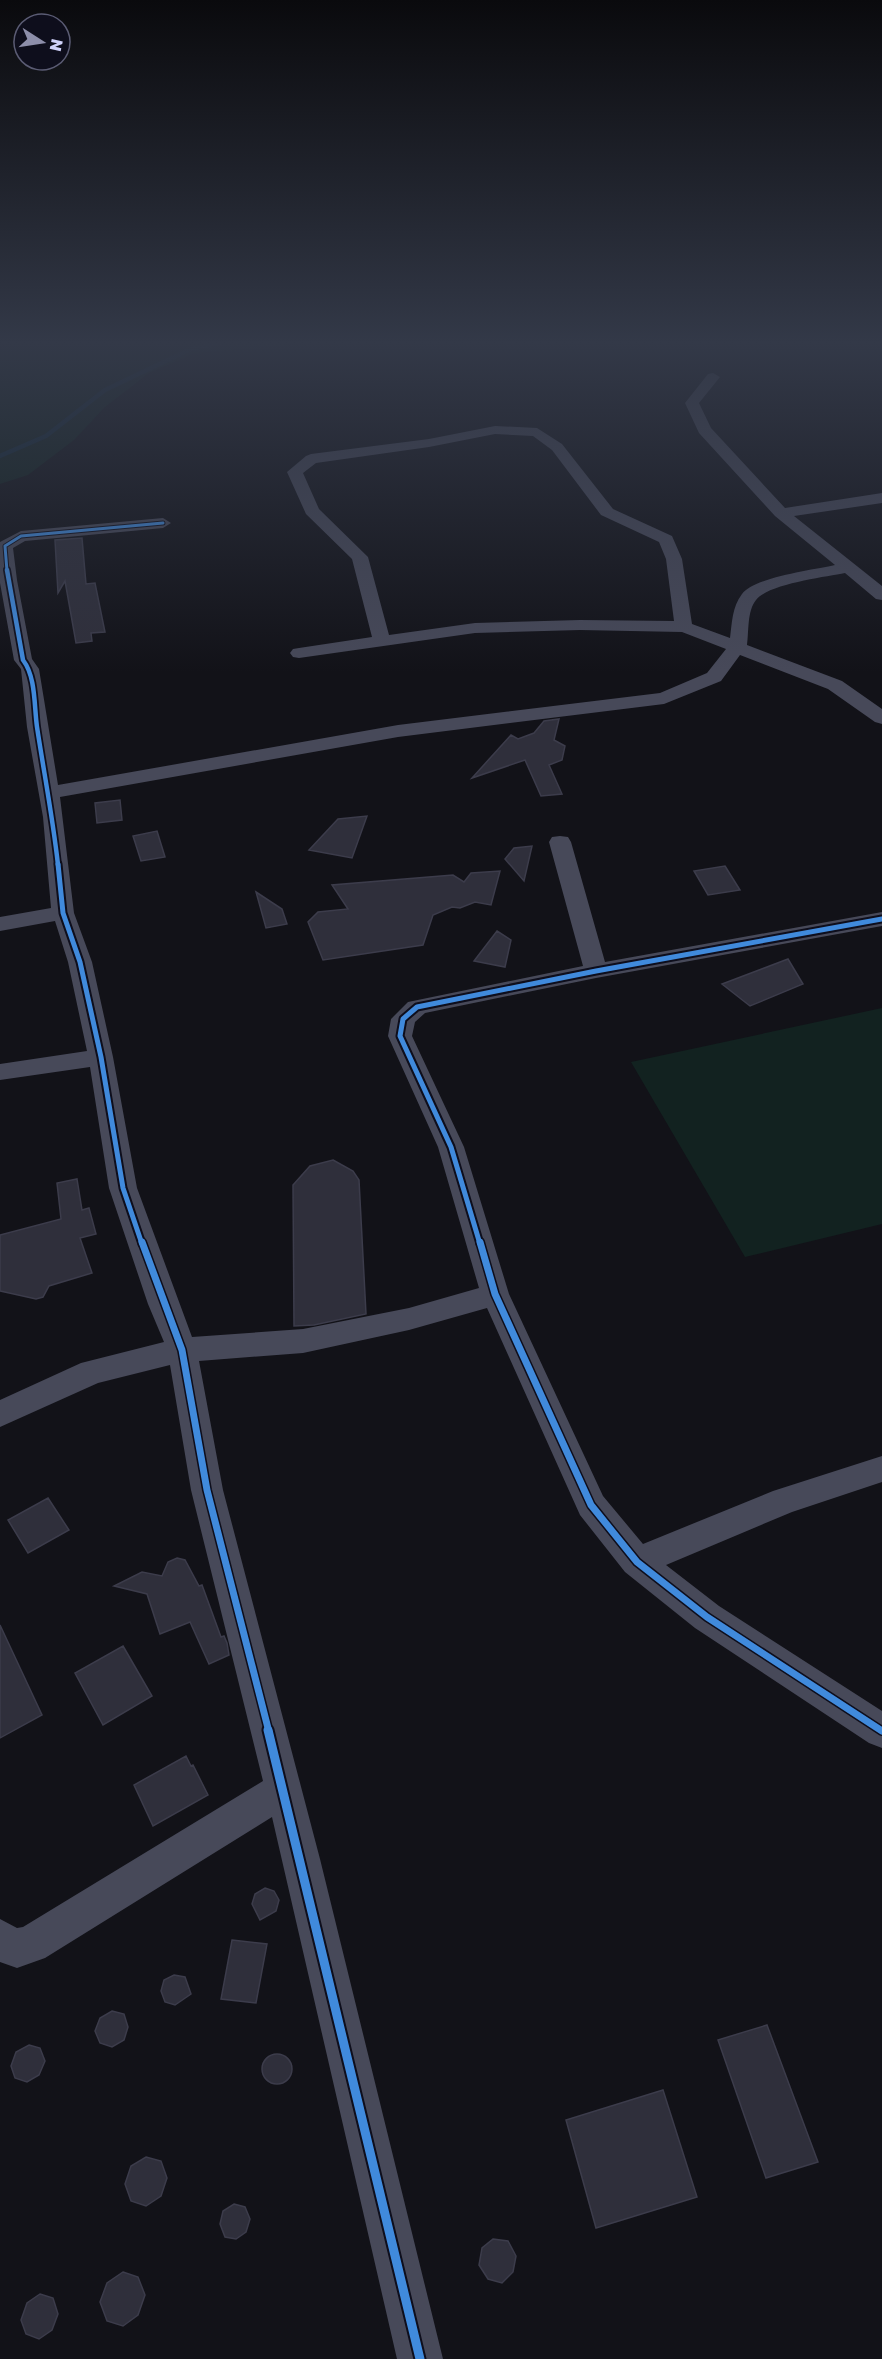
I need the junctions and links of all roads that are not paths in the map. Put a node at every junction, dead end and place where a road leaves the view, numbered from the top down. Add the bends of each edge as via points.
1 (362, 452) edge
2 (561, 452) edge
3 (724, 452) edge
4 (882, 498) edge
5 (780, 513) junction
6 (164, 524) dead end
7 (847, 568) junction
8 (882, 595) edge
9 (684, 627) junction
10 (382, 641) junction
11 (738, 646) junction
12 (299, 653) dead end
13 (882, 718) edge
14 (48, 793) junction
15 (560, 842) dead end
16 (63, 914) junction
17 (882, 919) edge
18 (0, 924) edge
19 (596, 971) junction
20 (101, 1057) junction
21 (0, 1072) edge
22 (495, 1294) junction
23 (182, 1350) junction
24 (0, 1414) edge
25 (882, 1469) edge
26 (637, 1563) junction
27 (882, 1731) edge
28 (283, 1789) junction
29 (0, 1939) edge
30 (420, 2359) edge

1 - 10 street via 311,459 295,472 312,511 360,557
2 - 9 street via 607,512 666,539 675,559
3 - 5 street
4 - 5 street
5 - 7 street
6 - 14 street via 21,536 5,546 23,660 30,669
7 - 8 street
7 - 11 street via 776,582 750,595 742,611
9 - 10 street via 475,628
9 - 11 street
10 - 12 street
11 - 13 street via 835,685
11 - 14 street via 714,677 664,698 398,731
14 - 16 street
15 - 19 street
16 - 18 street
16 - 20 street via 80,962
17 - 19 street
19 - 22 street via 417,1007 403,1020 400,1036 452,1147
20 - 21 street
20 - 23 street via 123,1188
22 - 23 street via 409,1319 303,1341
22 - 26 street via 591,1504
23 - 24 street via 92,1372
23 - 28 street via 207,1490
25 - 26 street via 784,1501
26 - 27 street via 707,1617
28 - 29 street via 31,1944 17,1948
28 - 30 street

